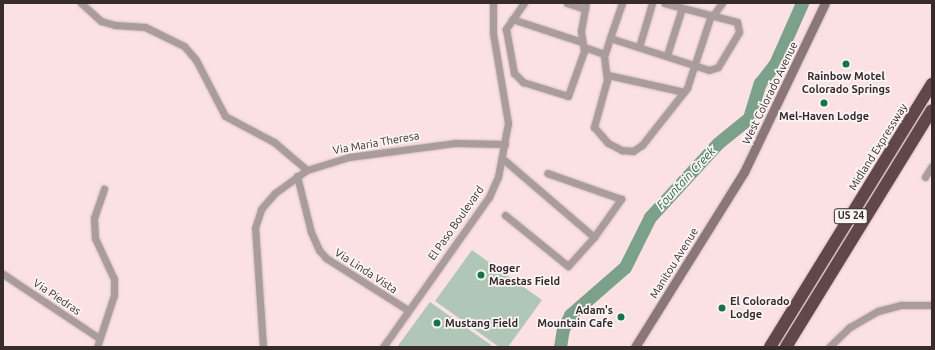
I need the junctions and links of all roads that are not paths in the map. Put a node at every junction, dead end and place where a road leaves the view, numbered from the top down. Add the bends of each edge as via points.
1 (81, 3) edge
2 (493, 3) edge
3 (524, 3) edge
4 (567, 3) edge
5 (622, 3) edge
6 (652, 3) edge
7 (664, 3) edge
8 (722, 3) edge
9 (824, 3) edge
10 (585, 6) edge
11 (682, 8) junction
12 (713, 14) junction
13 (512, 19) junction
14 (610, 38) junction
15 (583, 45) junction
16 (639, 47) junction
17 (604, 54) junction
18 (667, 55) junction
19 (694, 64) junction
20 (608, 75) junction
21 (932, 84) edge
22 (684, 92) junction
23 (932, 110) edge
24 (505, 144) junction
25 (503, 159) junction
26 (932, 166) edge
27 (307, 170) junction
28 (547, 173) dead end
29 (297, 176) junction
30 (925, 177) dead end
31 (104, 189) dead end
32 (733, 192) joint
33 (505, 215) dead end
34 (594, 237) junction
35 (3, 274) edge
36 (932, 305) edge
37 (408, 310) junction
38 (99, 338) junction
39 (97, 347) edge
40 (263, 347) edge
41 (382, 347) edge
42 (635, 347) edge
43 (770, 347) edge
44 (786, 347) edge
45 (829, 347) edge

1 - 27 street via 101,21 151,29 184,46 196,60 225,116 274,142
2 - 24 street, El Paso Boulevard via 493,33 508,113
3 - 13 street
4 - 10 street
5 - 14 street
6 - 16 street
7 - 11 street
8 - 12 street
9 - 32 main road, West Colorado Avenue via 761,140
10 - 15 street
11 - 12 street
11 - 18 street
12 - 19 street
12 - 19 street via 735,21 739,32 718,67 709,70
13 - 15 street
13 - 15 street via 506,32 513,70 527,83 568,96
14 - 16 street
14 - 17 street
15 - 17 street
16 - 18 street
17 - 20 street
18 - 19 street
19 - 22 street
20 - 22 street
20 - 22 street via 594,127 600,137 626,151 642,145
21 - 43 highway, Midland Expressway / US 24
23 - 44 highway, US 24
24 - 25 street, El Paso Boulevard
24 - 27 street, Via Maria Theresa via 456,143 422,146 349,157
25 - 34 street
25 - 37 street, El Paso Boulevard via 489,197
26 - 30 street
27 - 29 street, Via Maria Theresa
28 - 34 street via 620,198
29 - 37 street, Via Linda Vista via 311,232 319,250 326,258
29 - 40 street, Via Maria Theresa via 266,202 256,222
31 - 38 street via 94,218 95,238 114,279 114,295
32 - 42 main road, Manitou Avenue
33 - 34 street via 568,266
35 - 38 street, Via Piedras
36 - 45 street via 901,305 873,313 850,327
37 - 41 street, El Paso Boulevard
38 - 39 street

